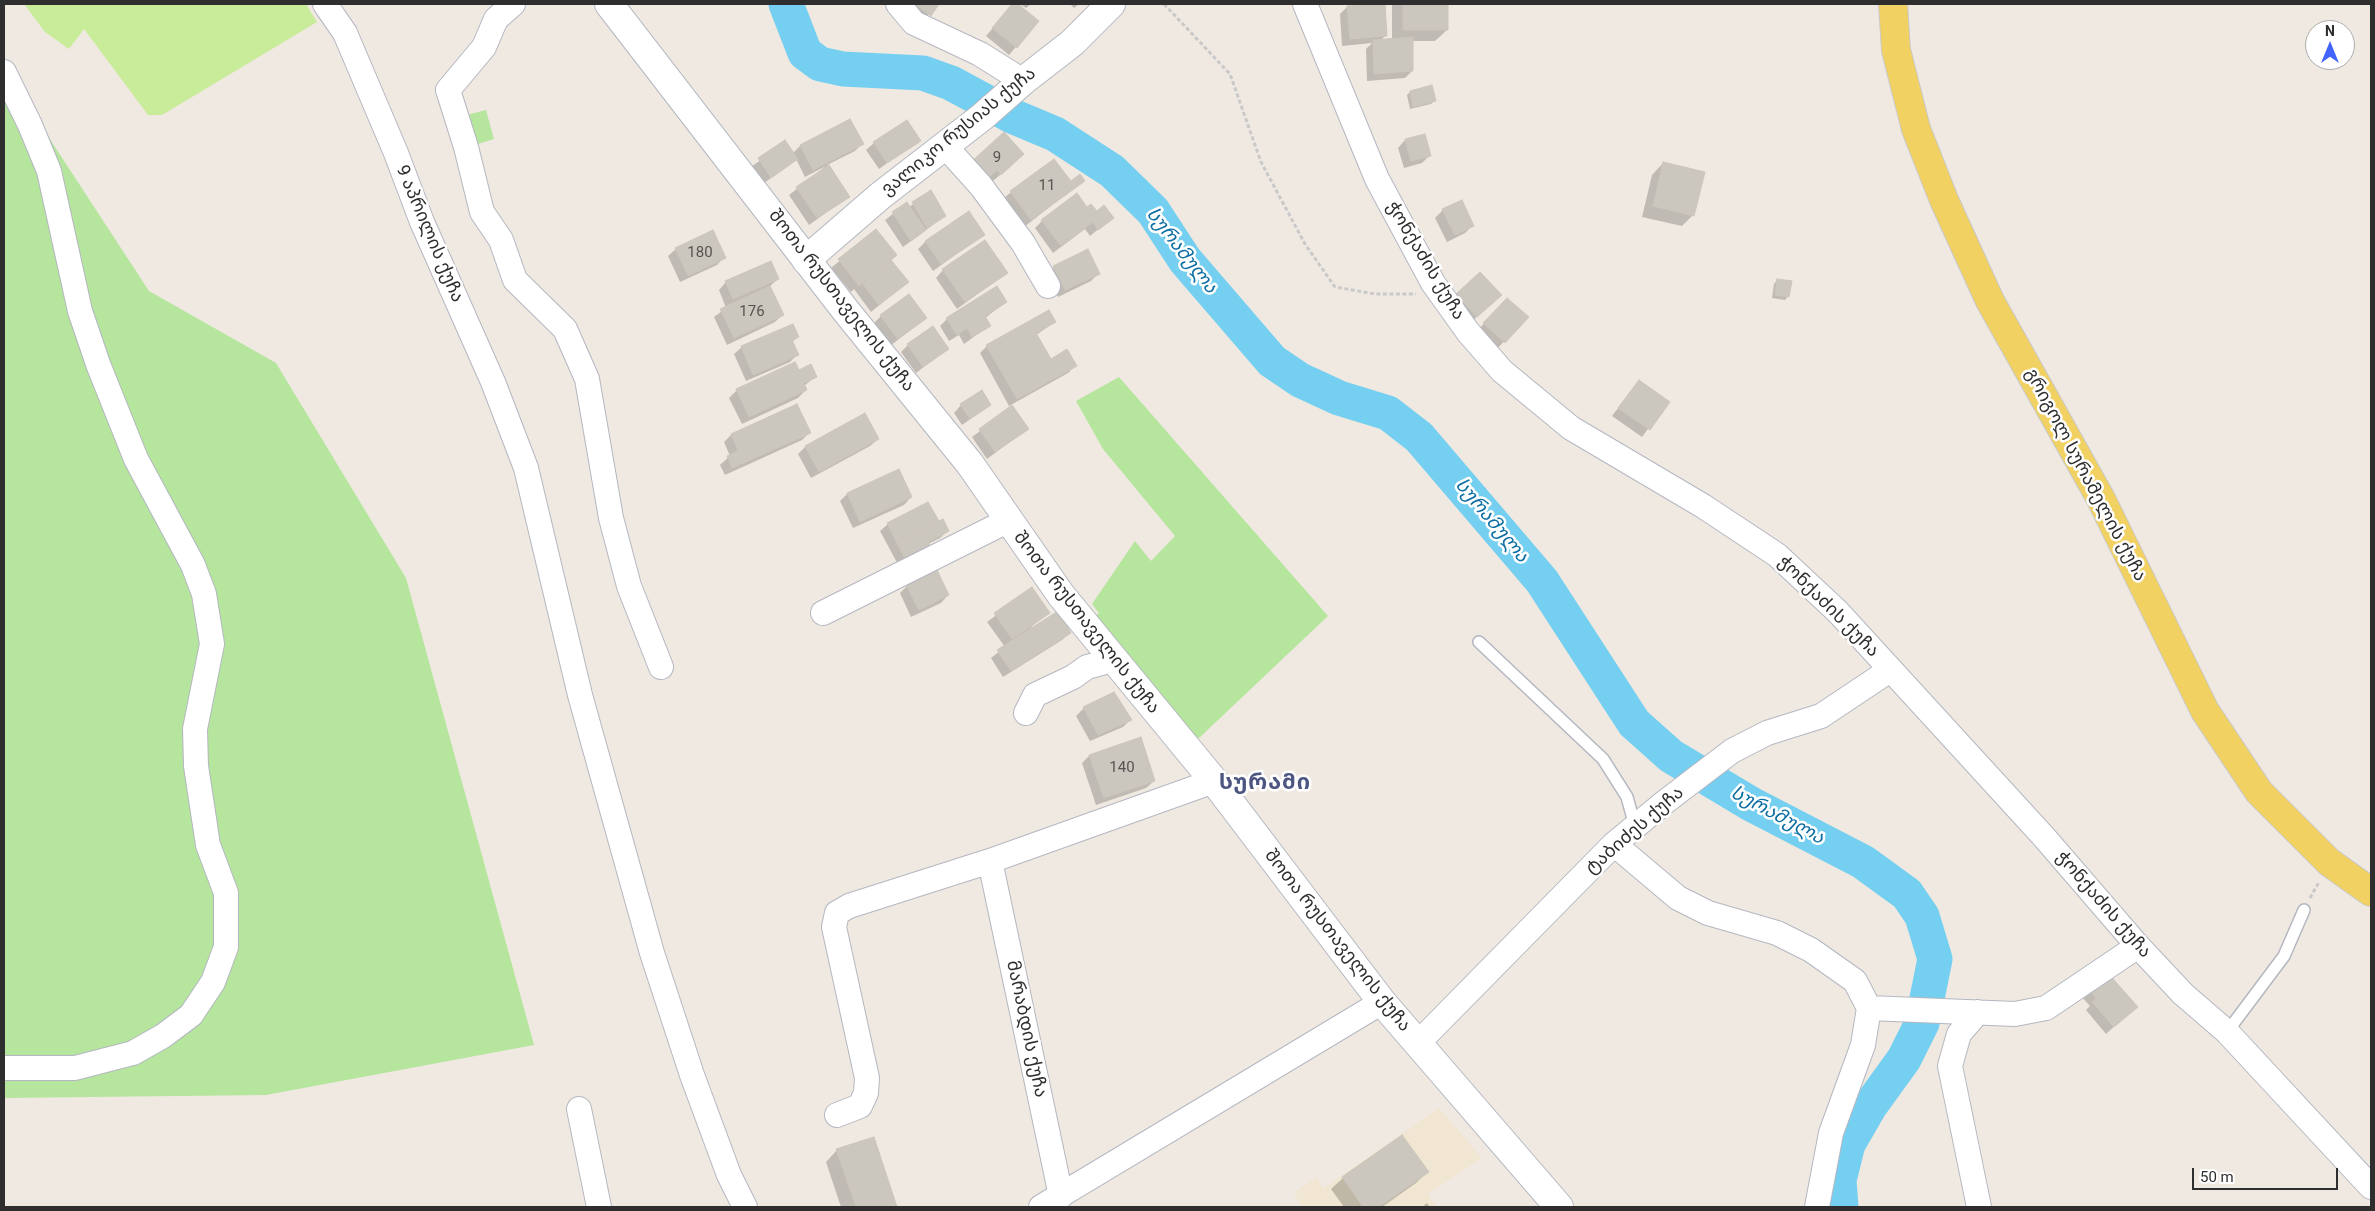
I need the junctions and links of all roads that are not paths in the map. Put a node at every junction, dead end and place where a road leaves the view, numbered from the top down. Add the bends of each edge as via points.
1 (325, 4) edge
2 (513, 4) edge
3 (609, 4) edge
4 (898, 4) edge
5 (1111, 4) edge
6 (1305, 4) edge
7 (1892, 4) edge
8 (4, 72) edge
9 (1019, 84) junction
10 (945, 146) junction
11 (806, 260) junction
12 (1048, 286) dead end
13 (1007, 521) junction
14 (823, 613) dead end
15 (1479, 642) dead end
16 (1113, 660) junction
17 (661, 667) dead end
18 (1890, 670) junction
19 (1026, 714) dead end
20 (1214, 781) junction
21 (1635, 826) junction
22 (1614, 844) junction
23 (990, 861) junction
24 (2371, 892) edge
25 (2304, 910) road end
26 (2138, 946) junction
27 (1382, 1002) junction
28 (1869, 1008) junction
29 (1969, 1012) junction
30 (2226, 1032) junction
31 (1417, 1044) junction
32 (4, 1068) edge
33 (580, 1109) dead end
34 (837, 1115) dead end
35 (2371, 1187) edge
36 (1051, 1202) edge
37 (599, 1207) edge
38 (745, 1207) edge
39 (1558, 1207) edge
40 (1817, 1207) edge
41 (1980, 1207) edge

1 - 38 street, 9 აპრილის ქუჩა via 345,33 422,222 493,382 526,468 580,695 652,954 692,1075 729,1175
2 - 17 street via 496,19 484,47 448,90 482,212 501,240 515,280 565,329 587,379 611,518 629,586
3 - 11 street, შოთა რუსთაველის ქუჩა
4 - 9 street via 914,23 980,54
5 - 9 street, ვალიკო რუსიას ქუჩა via 1072,43
6 - 18 street, ჭონქაძის ქუჩა via 1377,179 1433,283 1468,332 1502,371 1571,428 1703,506 1777,556 1838,612
7 - 24 main road, გრიგოლ სურამელის ქუჩა via 1896,50 1916,129 1944,200 1990,300 2101,499 2206,710 2259,792 2329,862
8 - 32 street via 48,171 80,311 98,364 136,459 193,565 204,594 212,644 195,729 196,766 208,846 226,893 226,947 213,982 191,1015 133,1053 75,1068
9 - 10 street, ვალიკო რუსიას ქუჩა
10 - 11 street, ვალიკო რუსიას ქუჩა via 880,196
10 - 12 street via 981,186
11 - 13 street, შოთა რუსთაველის ქუჩა via 970,464
13 - 14 street
13 - 16 street, შოთა რუსთაველის ქუჩა via 1060,595
15 - 21 lane via 1604,759 1627,797
16 - 19 street via 1087,667 1035,695
16 - 20 street, შოთა რუსთაველის ქუჩა
18 - 21 street, ტაბიძეს ქუჩა via 1821,716 1768,733 1732,751
18 - 26 street, ჭონქაძის ქუჩა via 2044,837
20 - 23 street
20 - 27 street, შოთა რუსთაველის ქუჩა
21 - 22 street, ტაბიძეს ქუჩა
22 - 28 street via 1678,898 1708,913 1777,933 1812,950 1854,981
22 - 31 street, ტაბიძეს ქუჩა
23 - 34 street via 849,906 837,913 834,926 867,1078 866,1093 860,1106
23 - 36 street, მარაბდის ქუჩა
25 - 30 lane via 2284,956
26 - 29 street via 2046,1008 2015,1014
26 - 30 street, ჭონქაძის ქუჩა via 2183,994
27 - 31 street, შოთა რუსთაველის ქუჩა
27 - 36 street
28 - 29 street
28 - 40 street via 1863,1045 1831,1133
29 - 41 street via 1958,1034 1950,1066
30 - 35 street, ჭონქაძის ქუჩა
31 - 39 street, შოთა რუსთაველის ქუჩა
33 - 37 street

